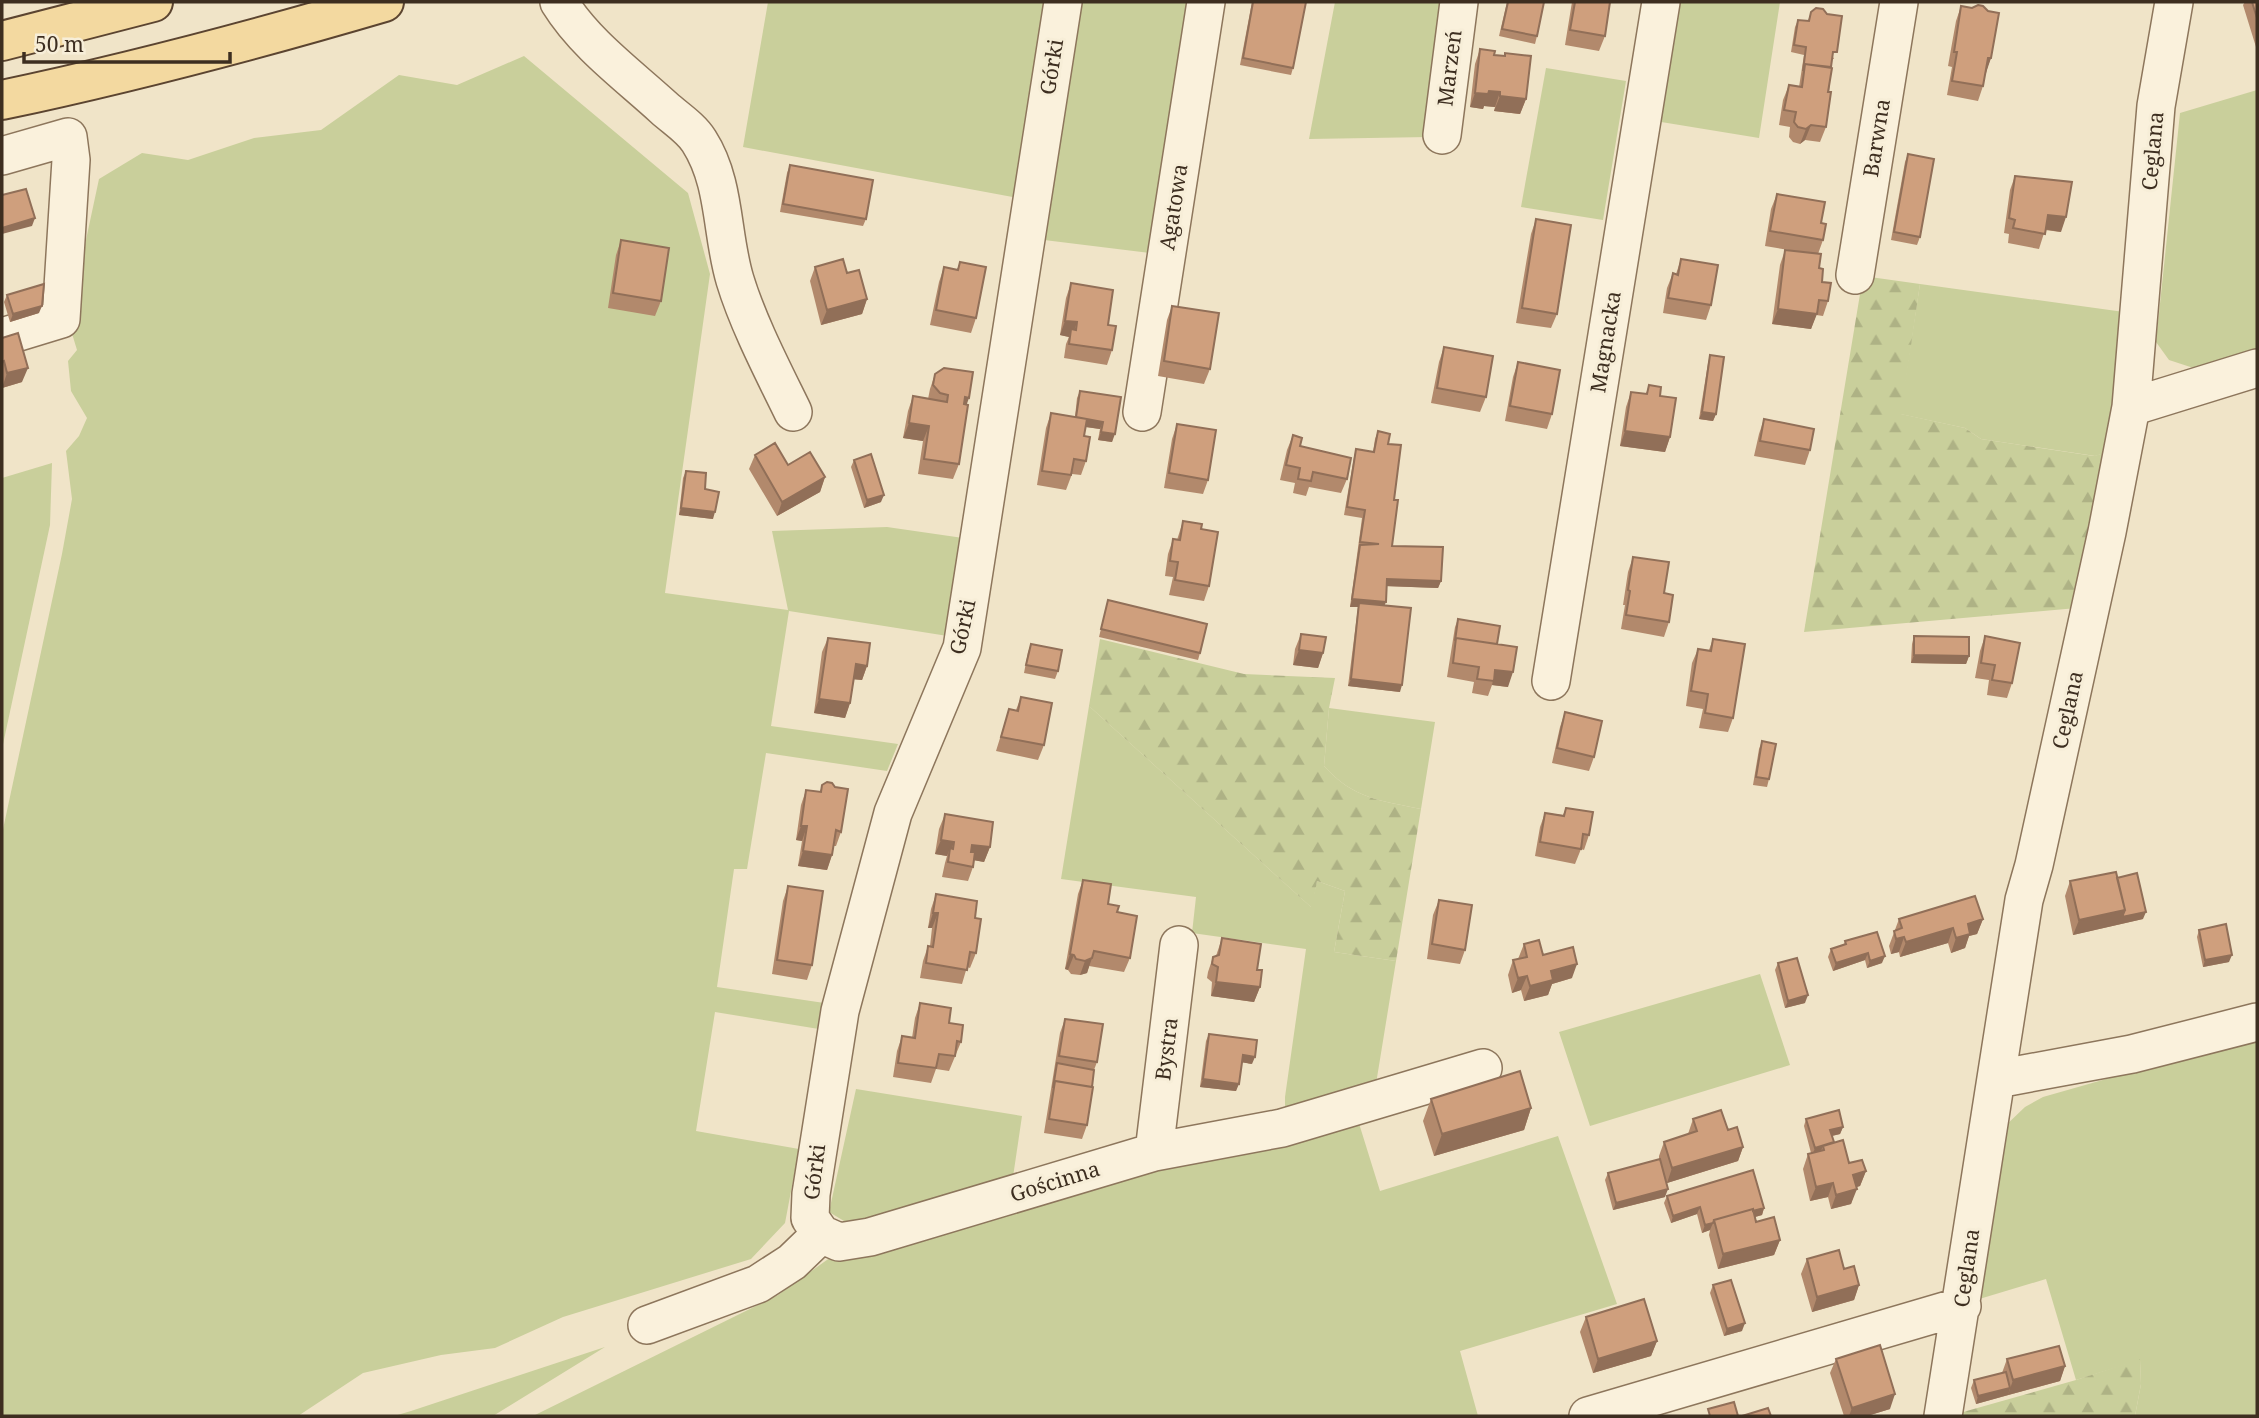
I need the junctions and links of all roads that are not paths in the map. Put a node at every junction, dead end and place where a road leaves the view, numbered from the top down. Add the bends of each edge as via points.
1 (153, 2) edge
2 (384, 2) edge
3 (559, 2) edge
4 (1063, 2) edge
5 (1206, 2) edge
6 (1459, 2) edge
7 (1661, 2) edge
8 (1899, 2) edge
9 (2174, 2) edge
10 (2, 41) edge
11 (2, 100) edge
12 (1442, 135) dead end
13 (2, 156) edge
14 (1855, 275) dead end
15 (2, 337) edge
16 (2257, 368) edge
17 (2131, 407) junction
18 (793, 412) dead end
19 (1142, 412) dead end
20 (1551, 681) dead end
21 (1179, 945) dead end
22 (2257, 1022) edge
23 (1483, 1068) dead end
24 (1997, 1079) junction
25 (1154, 1152) junction
26 (821, 1234) junction
27 (1962, 1306) junction
28 (647, 1325) dead end
29 (1588, 1416) edge
30 (1943, 1416) edge

1 - 10 main road
2 - 11 main road
3 - 18 street via 593,43 698,139 723,205 735,279
4 - 26 street, Górki via 962,648 893,813 841,1011 811,1194 810,1218
5 - 19 street, Agatowa
6 - 12 street, Marzeń
7 - 20 street, Magnacka
8 - 14 street, Barwna
9 - 17 street, Ceglana via 2156,106
13 - 15 street via 68,137 71,160 61,319
16 - 17 street
17 - 24 street, Ceglana via 2024,900
21 - 25 street, Bystra
22 - 24 street via 2132,1054
23 - 25 street, Gościnna via 1282,1128
24 - 27 street, Ceglana
25 - 26 street, Gościnna via 870,1237 839,1242
26 - 28 street via 792,1262 758,1284
27 - 29 street
27 - 30 street, Ceglana

